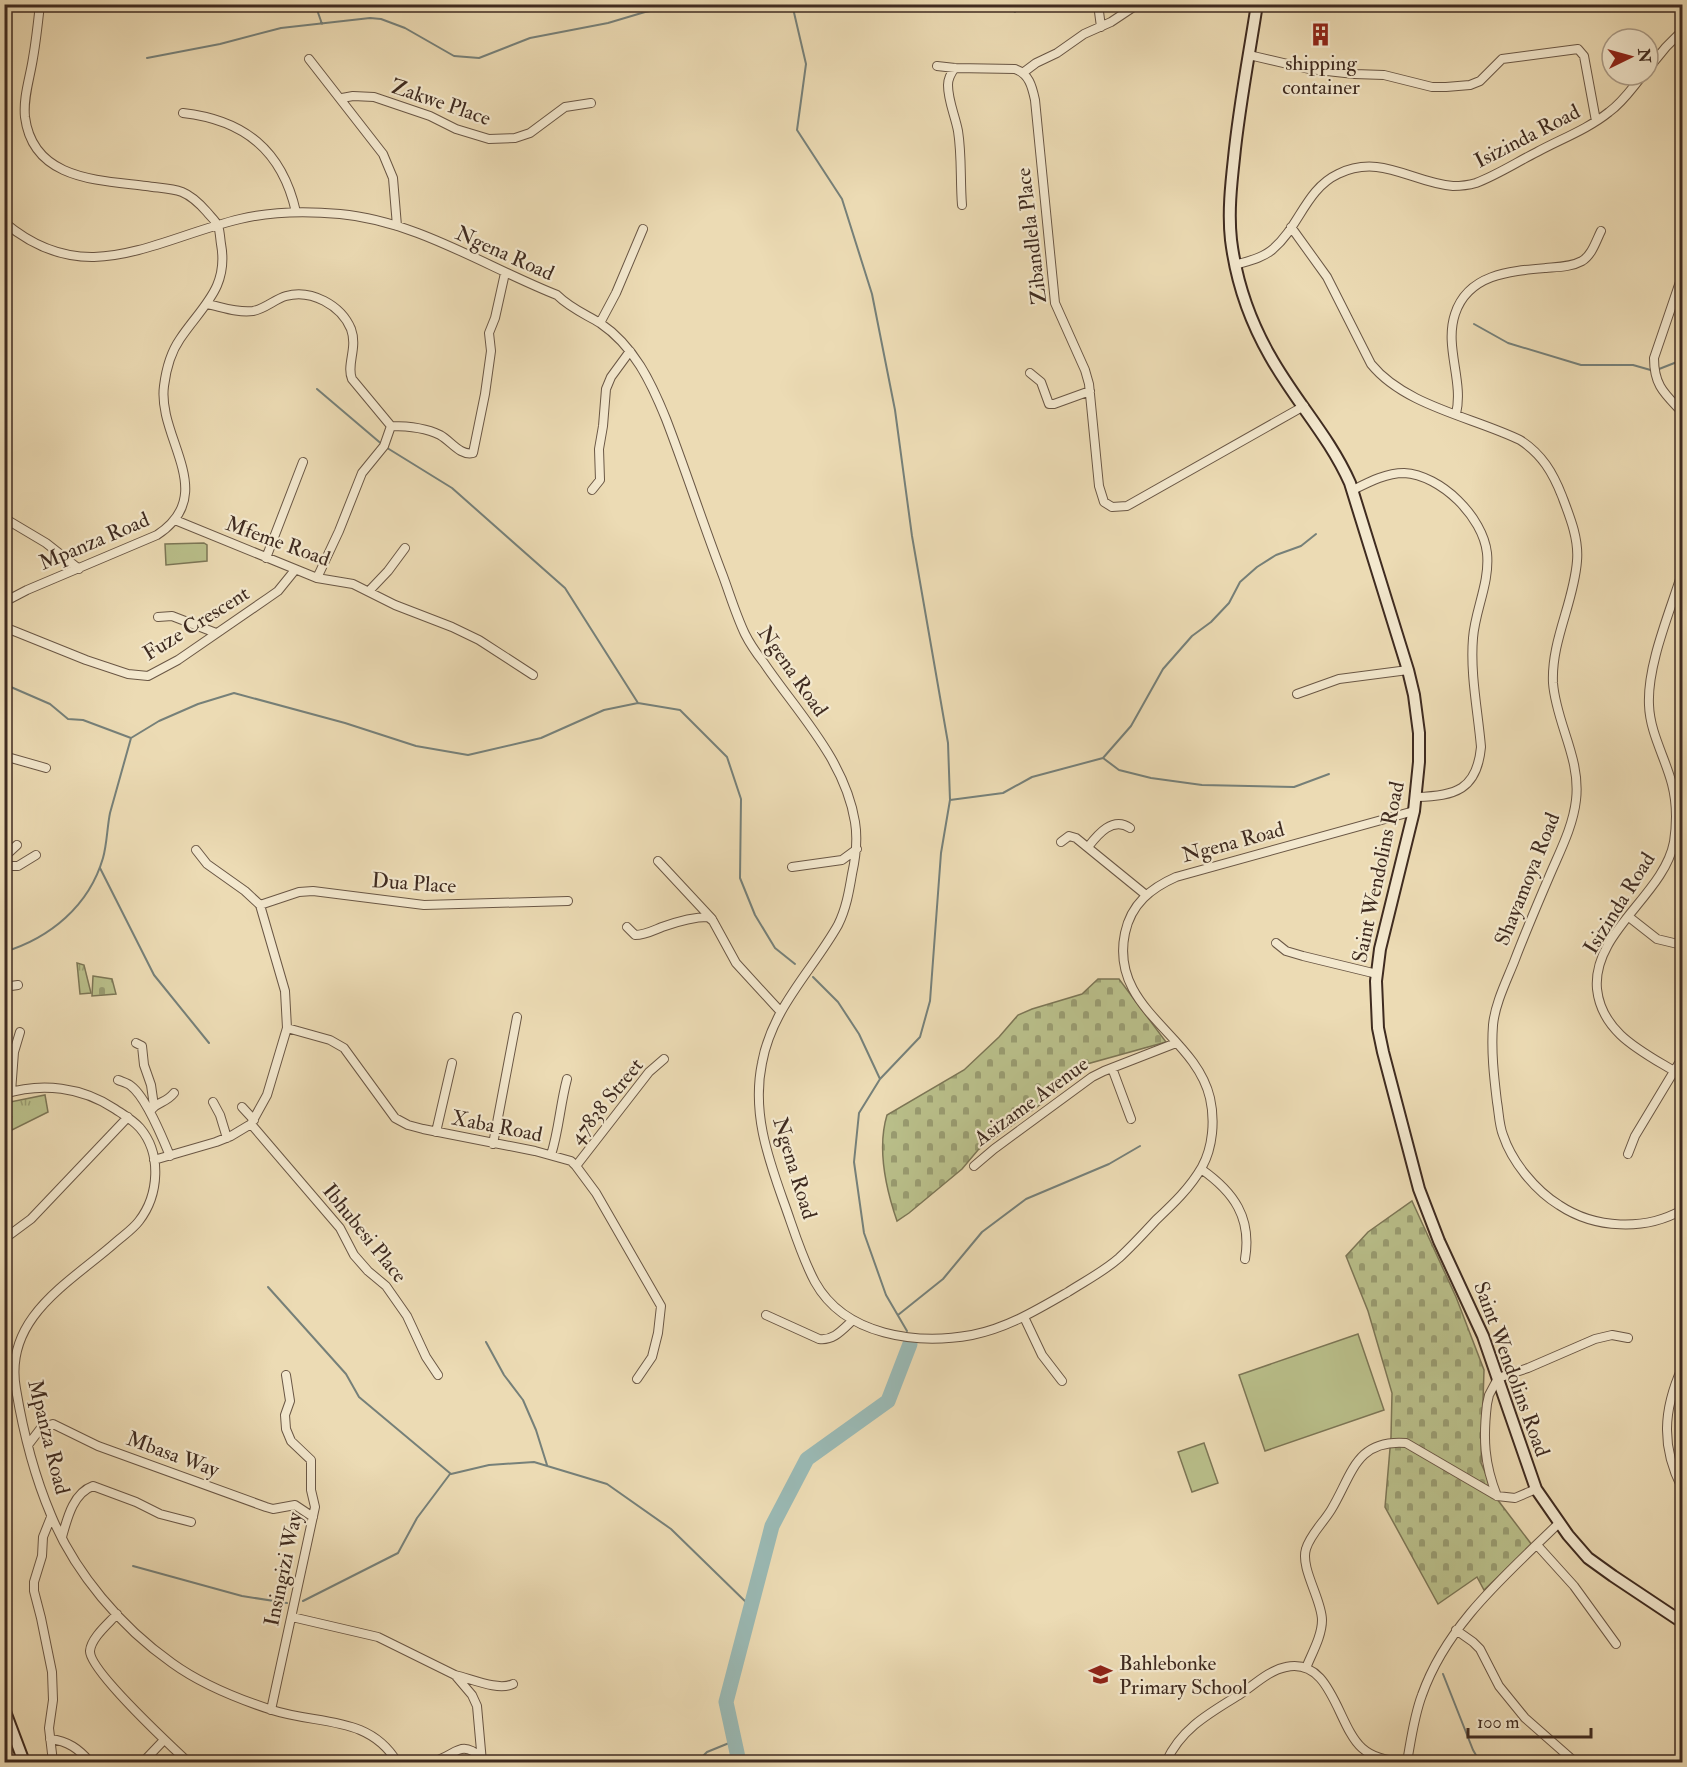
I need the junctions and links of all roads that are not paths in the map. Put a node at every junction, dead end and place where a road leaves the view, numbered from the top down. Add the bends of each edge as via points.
1 (40, 4) edge
2 (1098, 4) edge
3 (1138, 4) edge
4 (1257, 4) edge
5 (1101, 27) junction
6 (1683, 31) edge
7 (1660, 54) edge
8 (1249, 55) junction
9 (309, 59) dead end
10 (937, 66) dead end
11 (955, 68) junction
12 (1024, 72) junction
13 (1633, 87) edge
14 (342, 98) junction
15 (591, 103) dead end
16 (183, 113) dead end
17 (1596, 121) junction
18 (962, 205) dead end
19 (296, 212) junction
20 (4, 222) edge
21 (218, 225) junction
22 (397, 226) junction
23 (1291, 227) junction
24 (643, 229) dead end
25 (1601, 231) dead end
26 (1235, 264) junction
27 (505, 273) junction
28 (1683, 276) edge
29 (207, 304) junction
30 (600, 323) junction
31 (630, 351) junction
32 (1030, 374) dead end
33 (1090, 391) junction
34 (1304, 406) junction
35 (1683, 412) edge
36 (1456, 414) junction
37 (391, 426) junction
38 (303, 462) dead end
39 (592, 490) dead end
40 (1353, 490) junction
41 (4, 518) edge
42 (175, 520) junction
43 (405, 548) dead end
44 (266, 558) junction
45 (79, 569) junction
46 (295, 570) junction
47 (1683, 573) edge
48 (317, 578) junction
49 (369, 591) junction
50 (4, 602) edge
51 (158, 617) dead end
52 (4, 627) edge
53 (216, 633) junction
54 (1408, 670) junction
55 (533, 675) dead end
56 (1298, 694) dead end
57 (4, 756) edge
58 (46, 768) dead end
59 (1417, 797) junction
60 (1414, 811) junction
61 (1130, 828) dead end
62 (1061, 842) dead end
63 (17, 845) dead end
64 (1088, 848) junction
65 (857, 849) junction
66 (196, 850) dead end
67 (36, 855) dead end
68 (4, 857) edge
69 (658, 861) dead end
70 (4, 866) edge
71 (792, 867) dead end
72 (1146, 895) junction
73 (568, 901) dead end
74 (260, 905) junction
75 (1629, 917) junction
76 (714, 922) junction
77 (627, 927) dead end
78 (1276, 944) dead end
79 (1683, 945) edge
80 (1377, 974) junction
81 (18, 985) dead end
82 (4, 987) edge
83 (780, 1011) junction
84 (517, 1017) dead end
85 (287, 1028) junction
86 (20, 1032) dead end
87 (136, 1043) dead end
88 (1176, 1043) junction
89 (1683, 1058) edge
90 (664, 1059) dead end
91 (452, 1063) dead end
92 (1112, 1068) junction
93 (1674, 1071) junction
94 (1683, 1076) edge
95 (567, 1079) dead end
96 (118, 1080) dead end
97 (8, 1093) edge
98 (174, 1093) dead end
99 (213, 1102) dead end
100 (242, 1107) dead end
101 (152, 1110) junction
102 (128, 1117) junction
103 (1131, 1119) dead end
104 (253, 1122) junction
105 (436, 1132) junction
106 (226, 1138) junction
107 (493, 1144) junction
108 (1628, 1154) dead end
109 (551, 1155) junction
110 (170, 1156) junction
111 (154, 1160) junction
112 (576, 1166) junction
113 (974, 1166) dead end
114 (1201, 1169) junction
115 (1683, 1210) edge
116 (4, 1239) edge
117 (1245, 1259) dead end
118 (766, 1315) dead end
119 (1024, 1317) junction
120 (853, 1320) junction
121 (1628, 1338) dead end
122 (1683, 1368) edge
123 (286, 1375) dead end
124 (438, 1375) dead end
125 (637, 1378) dead end
126 (1498, 1378) junction
127 (1062, 1381) dead end
128 (28, 1445) junction
129 (1683, 1488) edge
130 (1536, 1489) junction
131 (1497, 1496) junction
132 (51, 1517) junction
133 (313, 1517) junction
134 (191, 1522) dead end
135 (1559, 1523) junction
136 (62, 1537) junction
137 (1537, 1545) junction
138 (117, 1614) junction
139 (292, 1617) junction
140 (1683, 1622) edge
141 (1456, 1630) junction
142 (1616, 1644) dead end
143 (1306, 1668) junction
144 (455, 1675) junction
145 (513, 1684) dead end
146 (4, 1709) edge
147 (271, 1710) junction
148 (50, 1739) junction
149 (164, 1740) junction
150 (482, 1760) edge
151 (24, 1762) edge
152 (53, 1762) edge
153 (90, 1762) edge
154 (143, 1762) edge
155 (188, 1762) edge
156 (397, 1762) edge
157 (430, 1762) edge
158 (1166, 1762) edge
159 (1400, 1762) edge
160 (1407, 1762) edge
161 (1575, 1762) edge

1 - 21 street via 25,110 38,150 70,174 183,192
2 - 5 street
3 - 5 street
4 - 8 street, Saint Wendolins Road
5 - 12 street
6 - 7 street
8 - 17 street via 1309,69 1384,75 1446,87 1470,85 1506,58 1578,49
8 - 26 street, Saint Wendolins Road via 1231,188
9 - 14 street
10 - 11 street
11 - 12 street
11 - 18 street via 948,85 960,153
12 - 33 street, Zibandlela Place via 1035,100 1055,303 1085,370
13 - 17 street, Isizinda Road
14 - 15 street, Zakwe Place via 374,97 489,139 530,133 565,108
14 - 22 street via 390,167
16 - 19 street via 229,124 259,141 284,178
17 - 23 street, Isizinda Road via 1470,184 1455,186 1373,166 1354,168 1324,183
19 - 21 street, Ngena Road via 258,215
19 - 22 street, Ngena Road via 342,214
20 - 21 street, Ngena Road via 47,249 93,258 117,255
21 - 29 street, Mpanza Road via 224,267
22 - 27 street, Ngena Road
23 - 26 street, Isizinda Road via 1274,249
23 - 36 street, Shayamoya Road via 1327,277 1380,375 1412,396
24 - 30 street
25 - 36 street via 1580,262 1503,273 1467,292 1455,313 1451,332 1459,400
26 - 34 street, Saint Wendolins Road via 1270,357
27 - 30 street, Ngena Road via 557,295 567,306
27 - 37 street via 489,333 491,351 473,453 468,454 440,435
28 - 35 street via 1654,358 1661,390
29 - 37 street via 251,311 296,294 315,297 335,308 351,328 352,379
29 - 42 street, Mpanza Road via 178,340 164,386 167,420 186,481 183,503
30 - 31 street, Ngena Road
31 - 39 street via 606,389 599,449 600,480
31 - 65 street, Ngena Road via 657,397 746,638 836,766 850,801
32 - 33 street via 1041,382 1049,404
33 - 34 street, Zibandlela Place via 1100,495 1112,507 1127,506
34 - 40 street, Saint Wendolins Road via 1336,453
36 - 115 street, Shayamoya Road via 1520,440 1546,462 1576,535 1576,571 1553,676 1575,766 1576,800 1570,828 1510,971 1493,1023 1492,1050 1502,1134 1526,1174 1552,1201 1567,1210 1617,1225 1659,1221
37 - 48 street via 384,446 362,473
38 - 44 street
40 - 54 street, Saint Wendolins Road
40 - 59 street via 1378,478 1418,475 1460,501 1480,529 1487,553 1473,638 1480,756 1469,783 1459,791
41 - 45 street
42 - 44 street, Mfeme Road
42 - 45 street, Mpanza Road via 157,535
43 - 49 street
44 - 46 street, Mfeme Road
45 - 50 street, Mpanza Road
46 - 48 street, Mfeme Road
46 - 53 street, Fuze Crescent via 279,591
47 - 75 street, Isizinda Road via 1653,668 1649,706 1676,800 1673,845 1667,862
48 - 49 street, Mfeme Road
49 - 55 street, Mfeme Road via 479,640
51 - 53 street via 172,616
52 - 53 street, Fuze Crescent via 136,676 158,672
54 - 56 street via 1340,680
54 - 59 street, Saint Wendolins Road via 1419,733
57 - 58 street
59 - 60 street, Saint Wendolins Road
60 - 72 street, Ngena Road via 1176,877
60 - 80 street, Saint Wendolins Road
61 - 64 street via 1116,823 1099,834
62 - 64 street via 1072,836
63 - 68 street
64 - 72 street
65 - 71 street via 838,861
65 - 83 street, Ngena Road via 848,898 837,926
66 - 74 street via 207,864
67 - 70 street via 18,866
69 - 76 street
72 - 88 street, Ngena Road via 1130,918 1122,955 1127,978 1139,1001
73 - 74 street, Dua Place via 424,905 313,891
74 - 85 street via 285,991
75 - 79 street via 1657,939
75 - 93 street, Isizinda Road via 1605,950 1597,989 1600,1001 1613,1028 1624,1040
76 - 77 street via 699,917 643,935 635,935
76 - 83 street via 736,963
78 - 80 street via 1286,951
80 - 126 street, Saint Wendolins Road via 1376,1007 1383,1052 1419,1189
81 - 82 street
83 - 120 street, Ngena Road via 762,1062 760,1125 768,1157 817,1285
84 - 107 street
85 - 104 street via 267,1095
85 - 105 street, Xaba Road via 340,1044 395,1118
86 - 97 street
87 - 101 street via 142,1046
88 - 92 street, Asizame Avenue
88 - 114 street, Ngena Road via 1203,1079 1210,1098 1212,1135
89 - 93 street
90 - 112 street, 47838 Street via 649,1072
91 - 105 street
92 - 103 street, Asizame Avenue
92 - 113 street, Asizame Avenue via 1076,1088
93 - 94 street, Isizinda Road
93 - 108 street
95 - 109 street
96 - 101 street via 135,1089
97 - 102 street, Mpanza Road via 37,1087 64,1088 111,1106
98 - 101 street
99 - 106 street
100 - 104 street, Ibhubesi Place
101 - 110 street
102 - 111 street, Mpanza Road via 146,1137
102 - 116 street via 31,1219
104 - 106 street
104 - 124 street, Ibhubesi Place via 340,1228 354,1255 386,1286
105 - 107 street, Xaba Road
106 - 110 street
107 - 109 street, Xaba Road
109 - 112 street, Xaba Road
110 - 111 street
111 - 128 street, Mpanza Road via 150,1204 139,1222 42,1303 17,1348 15,1386
112 - 125 street, Xaba Road via 596,1192 661,1306 656,1345
114 - 117 street via 1238,1204 1245,1227
114 - 119 street, Ngena Road via 1184,1193 1118,1258 1100,1273
118 - 120 street via 825,1340
119 - 120 street, Ngena Road via 982,1332 939,1338 897,1336
119 - 127 street via 1042,1355
121 - 126 street via 1612,1335 1595,1339
122 - 129 street via 1668,1405 1666,1430 1669,1453
123 - 133 street, Insingizi Way via 290,1404 285,1424 291,1441 312,1462
126 - 130 street, Saint Wendolins Road
126 - 131 street via 1487,1404 1485,1457
128 - 132 street, Mpanza Road
128 - 133 street, Mbasa Way via 41,1428 53,1424 196,1482 273,1509 295,1505
130 - 131 street via 1515,1498
130 - 135 street, Saint Wendolins Road
131 - 143 street via 1406,1443 1389,1442 1370,1450 1356,1463 1306,1549 1322,1620
132 - 136 street, Mpanza Road
132 - 148 street via 34,1582 52,1672
133 - 139 street, Insingizi Way
134 - 136 street via 160,1514 93,1486 75,1501
135 - 137 street
135 - 140 street, Saint Wendolins Road via 1588,1557
136 - 138 street, Mpanza Road via 87,1578
137 - 141 street
137 - 142 street via 1574,1586
138 - 147 street, Mpanza Road via 173,1664 221,1690
138 - 149 street via 93,1642 91,1658
139 - 144 street via 378,1637
139 - 147 street, Insingizi Way
141 - 160 street via 1442,1649 1421,1695
141 - 161 street via 1480,1649 1499,1686 1525,1718
143 - 158 street via 1288,1666 1278,1670 1195,1723 1178,1740
143 - 159 street via 1323,1681 1363,1749 1377,1758
144 - 145 street via 496,1687
144 - 150 street via 477,1706
146 - 151 street
147 - 156 street, Mpanza Road via 358,1728 381,1742
148 - 152 street
148 - 153 street via 73,1746
149 - 154 street
149 - 155 street
150 - 157 street via 472,1749 465,1748

